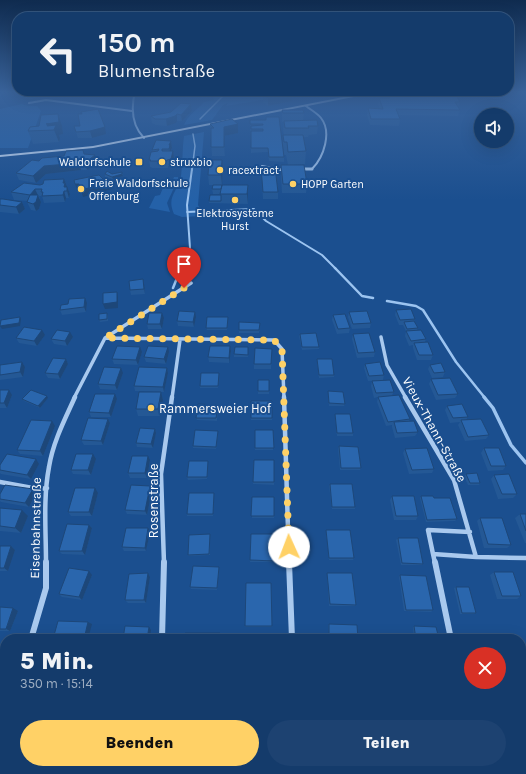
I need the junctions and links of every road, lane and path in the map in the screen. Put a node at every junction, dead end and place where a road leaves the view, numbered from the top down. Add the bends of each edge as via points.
1 (135, 127) edge
2 (199, 127) edge
3 (324, 127) edge
4 (144, 138) junction
5 (0, 155) edge
6 (262, 166) edge
7 (297, 169) edge
8 (290, 170) edge
9 (190, 283) dead end
10 (381, 337) dead end
11 (105, 338) junction
12 (180, 340) junction
13 (0, 482) edge
14 (47, 488) junction
15 (470, 532) junction
16 (433, 554) junction
17 (476, 557) junction
18 (526, 558) edge
19 (32, 634) edge
20 (162, 634) edge
21 (292, 634) edge
22 (450, 634) edge

1 - 4 street
2 - 4 street
3 - 7 street via 325,144 317,164 312,169
4 - 5 street via 85,148
6 - 8 street
9 - 11 street, Eisenbahnstraße
10 - 15 street, Vieux-Thann-Straße via 387,365 454,480
11 - 12 street
11 - 14 street, Eisenbahnstraße via 67,414 49,466
12 - 20 street, Rosenstraße via 161,474 165,576
12 - 21 street via 274,340 282,349
13 - 14 street via 38,489
14 - 19 street, Eisenbahnstraße via 46,588
15 - 16 street via 428,530
15 - 17 street, Vieux-Thann-Straße
16 - 17 street
16 - 22 street
17 - 18 street

